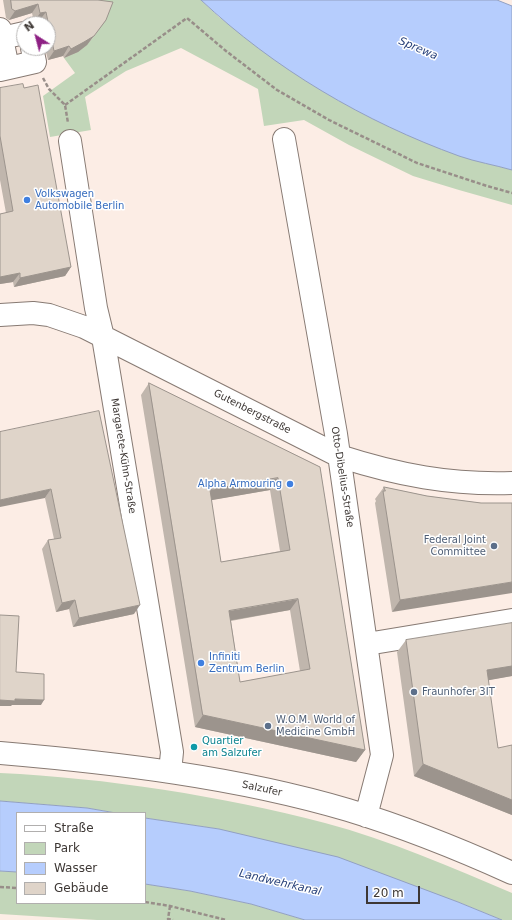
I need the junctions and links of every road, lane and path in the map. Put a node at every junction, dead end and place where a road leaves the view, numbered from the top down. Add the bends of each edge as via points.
1 (16, 33) edge
2 (1, 34) edge
3 (34, 56) edge
4 (4, 69) edge
5 (58, 98) dead end
6 (65, 105) junction
7 (284, 139) dead end
8 (70, 141) joint
9 (512, 192) edge
10 (0, 315) edge
11 (103, 336) junction
12 (339, 456) junction
13 (512, 483) edge
14 (512, 620) edge
15 (366, 644) junction
16 (0, 753) edge
17 (170, 772) junction
18 (366, 816) junction
19 (512, 873) edge
20 (0, 887) edge
21 (16, 888) edge
22 (146, 902) edge
23 (170, 906) junction
24 (207, 916) junction
25 (174, 920) edge
26 (206, 920) edge
27 (226, 920) edge

1 - 2 street
2 - 4 street
3 - 4 street via 35,62
5 - 6 path
6 - 8 path
6 - 9 path via 187,18 277,90 329,120 417,163
7 - 12 street, Otto-Dibelius-Straße
8 - 11 street, Margarete-Kühn-Straße via 96,308
10 - 11 street, Gutenbergstraße via 49,315
11 - 12 street, Gutenbergstraße
11 - 17 street, Margarete-Kühn-Straße via 172,752
12 - 13 street, Gutenbergstraße via 399,474 445,481
12 - 15 street, Otto-Dibelius-Straße
14 - 15 street
15 - 18 street, Otto-Dibelius-Straße via 382,755
16 - 17 street, Salzufer
17 - 18 street, Salzufer via 257,787
18 - 19 street, Salzufer via 430,838
20 - 21 path
22 - 23 path
23 - 24 path
23 - 25 path via 168,919
24 - 26 path
24 - 27 path

